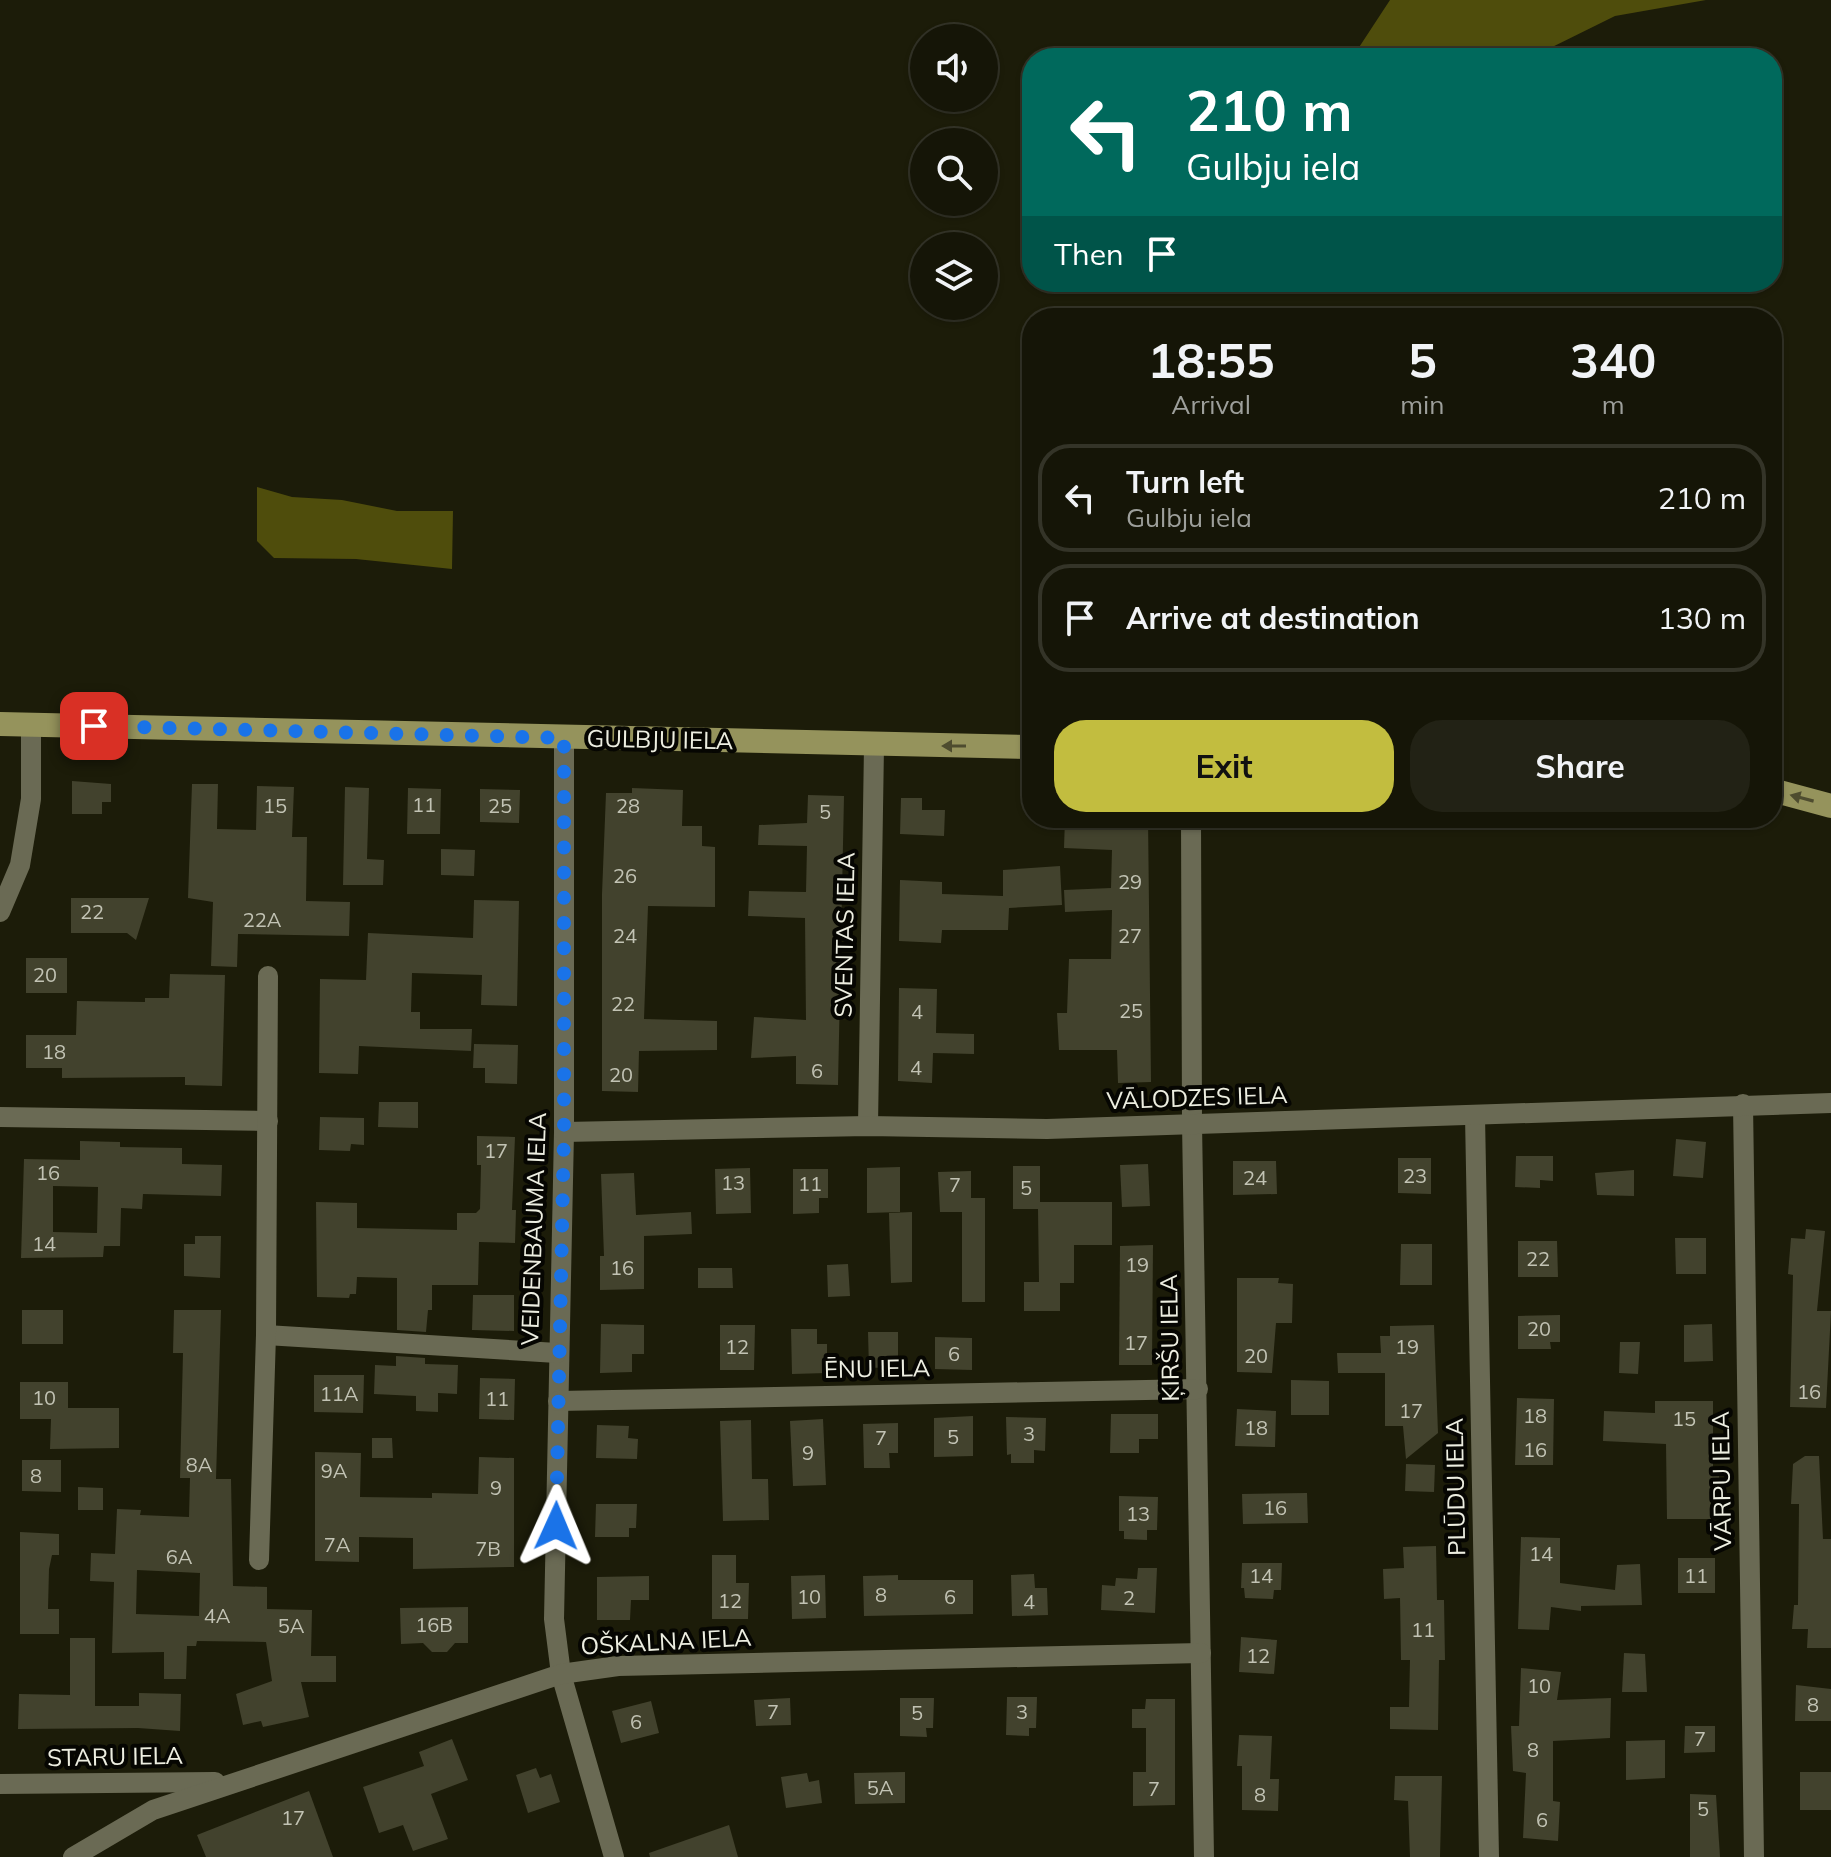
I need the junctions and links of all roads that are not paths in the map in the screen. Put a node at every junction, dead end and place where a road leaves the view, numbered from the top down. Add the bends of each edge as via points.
1 (0, 724) edge
2 (31, 725) junction
3 (564, 738) junction
4 (874, 746) junction
5 (1022, 747) edge
6 (1782, 793) edge
7 (1831, 806) edge
8 (1191, 828) edge
9 (0, 912) edge
10 (268, 976) dead end
11 (1831, 1103) edge
12 (1743, 1104) junction
13 (1475, 1116) junction
14 (0, 1117) edge
15 (268, 1121) junction
16 (1192, 1123) junction
17 (868, 1126) junction
18 (564, 1132) junction
19 (266, 1335) junction
20 (557, 1353) junction
21 (1198, 1389) junction
22 (558, 1401) junction
23 (259, 1560) dead end
24 (1201, 1653) junction
25 (561, 1674) junction
26 (231, 1782) junction
27 (0, 1784) edge
28 (73, 1857) edge
29 (614, 1857) edge
30 (1204, 1857) edge
31 (1489, 1857) edge
32 (1754, 1857) edge

1 - 2 main road, GULBJU IELA
2 - 3 main road, GULBJU IELA
2 - 9 street via 31,799 20,865
3 - 4 main road, GULBJU IELA
3 - 18 street, VEIDENBAUMA IELA
5 -> 4 main road, GULBJU IELA
4 - 17 street, SVENTAS IELA
7 -> 6 main road
8 - 16 street, ĶIRŠU IELA
10 - 15 street
11 - 12 street, VĀLODZES IELA
12 - 13 street, VĀLODZES IELA
12 - 32 street, VĀRPU IELA
13 - 16 street, VĀLODZES IELA
13 - 31 street, PLŪDU IELA
14 - 15 street
15 - 19 street
16 - 17 street, VĀLODZES IELA via 1047,1129
16 - 21 street, ĶIRŠU IELA
17 - 18 street, VĀLODZES IELA
18 - 20 street, VEIDENBAUMA IELA
19 - 20 street
19 - 23 street
20 - 22 street, VEIDENBAUMA IELA
21 - 22 street, ĒNU IELA
21 - 24 street, ĶIRŠU IELA
22 - 25 street, VEIDENBAUMA IELA via 554,1619
24 - 25 street, OŠKALNA IELA via 618,1666
24 - 30 street, ĶIRŠU IELA
25 - 26 street, OŠKALNA IELA
25 - 29 street, VEIDENBAUMA IELA
26 - 27 street, STARU IELA
26 - 28 street, OŠKALNA IELA via 153,1810

